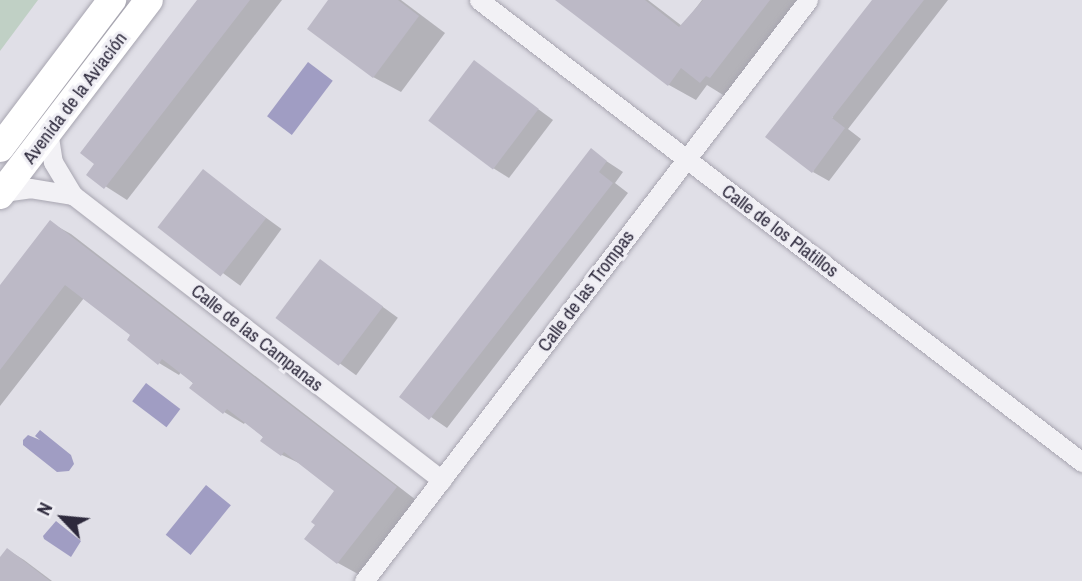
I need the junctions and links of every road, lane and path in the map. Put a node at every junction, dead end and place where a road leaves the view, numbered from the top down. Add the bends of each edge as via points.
1 (112, 0) edge
2 (149, 0) edge
3 (479, 0) edge
4 (808, 0) edge
5 (48, 131) junction
6 (0, 148) edge
7 (687, 158) junction
8 (1, 194) edge
9 (73, 195) junction
10 (1082, 462) edge
11 (442, 480) junction
12 (364, 581) edge

1 - 6 main road, Avenida de la Aviación
2 - 5 main road, Avenida de la Aviación
3 - 7 street, Calle de los Platillos
4 - 7 street, Calle de las Trompas
5 - 8 main road, Avenida de la Aviación
5 - 9 street, Calle de las Campanas via 53,162
7 - 10 street, Calle de los Platillos
7 - 11 street, Calle de las Trompas
8 - 9 street, Calle de las Campanas via 30,188
9 - 11 street, Calle de las Campanas
11 - 12 street, Calle de las Trompas

